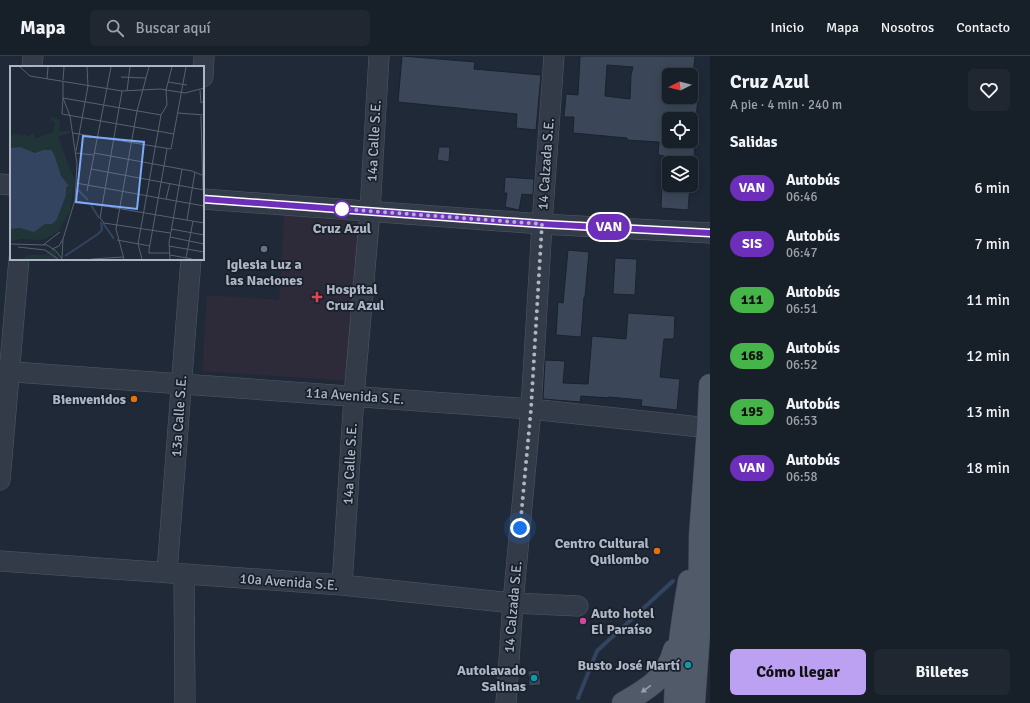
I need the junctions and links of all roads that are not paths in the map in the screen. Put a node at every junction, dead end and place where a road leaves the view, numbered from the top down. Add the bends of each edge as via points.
1 (33, 56) edge
2 (204, 56) edge
3 (379, 56) edge
4 (554, 56) edge
5 (32, 66) edge
6 (204, 66) edge
7 (0, 184) edge
8 (10, 185) edge
9 (204, 199) edge
10 (370, 212) junction
11 (542, 224) junction
12 (710, 233) edge
13 (19, 260) edge
14 (191, 260) edge
15 (4, 371) edge
16 (181, 385) junction
17 (710, 385) edge
18 (354, 396) junction
19 (531, 409) junction
20 (709, 428) edge
21 (0, 480) edge
22 (700, 535) junction
23 (0, 561) edge
24 (175, 573) junction
25 (342, 585) junction
26 (513, 603) junction
27 (578, 606) dead end
28 (682, 620) junction
29 (699, 634) junction
30 (710, 667) edge
31 (186, 703) edge
32 (506, 703) edge
33 (623, 703) edge
34 (674, 703) edge
35 (694, 703) edge

1 - 5 street
2 - 6 street
3 - 10 street, 14a Calle S.E.
4 - 11 street, 14 Calzada S.E.
7 - 8 street
9 - 10 street
10 - 11 street
10 - 18 street, 14a Calle S.E.
11 - 12 street
11 - 19 street, 14 Calzada S.E.
13 - 15 street
14 - 16 street, 13a Calle S.E.
15 - 16 street, 11a Avenida S.E.
15 - 21 street
16 - 18 street, 11a Avenida S.E.
16 - 24 street, 13a Calle S.E.
17 - 20 main road
18 - 19 street, 11a Avenida S.E.
18 - 25 street, 14a Calle S.E.
19 - 20 street, 11a Avenida S.E.
19 - 26 street, 14 Calzada S.E.
20 - 22 main road
22 - 28 main road
22 - 29 main road
23 - 24 street, 10a Avenida S.E.
24 - 25 street, 10a Avenida S.E.
24 - 31 street, 13a Calle S.E.
25 - 26 street, 10a Avenida S.E.
26 - 27 street, 10a Avenida S.E.
26 - 32 street, 14 Calzada S.E.
28 -> 33 main road via 672,661 659,679
28 - 34 main road
29 - 30 main road
29 - 35 main road

